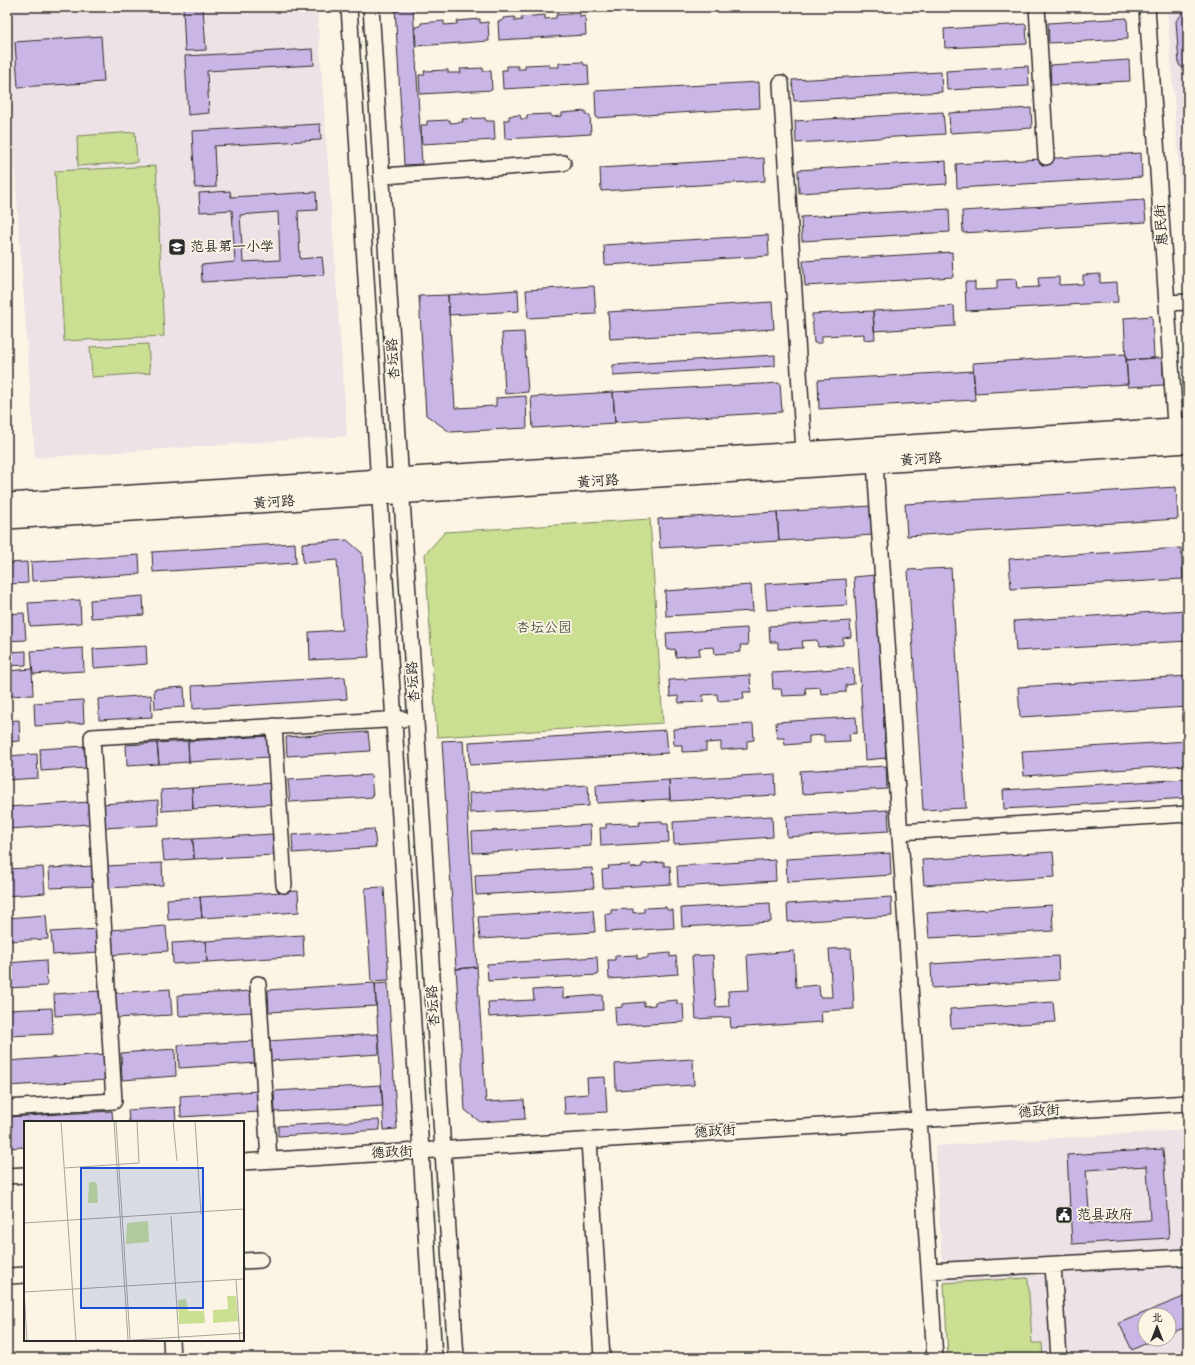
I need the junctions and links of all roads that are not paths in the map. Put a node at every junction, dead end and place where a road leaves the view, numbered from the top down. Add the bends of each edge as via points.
1 (349, 7) edge
2 (371, 7) edge
3 (1036, 7) edge
4 (1147, 7) edge
5 (781, 83) dead end
6 (1046, 157) dead end
7 (563, 163) dead end
8 (383, 176) junction
9 (1188, 302) edge
10 (1167, 303) junction
11 (1182, 436) edge
12 (804, 452) junction
13 (875, 463) junction
14 (402, 486) junction
15 (380, 488) junction
16 (7, 503) edge
17 (7, 519) edge
18 (416, 718) junction
19 (395, 719) junction
20 (274, 726) junction
21 (1188, 814) edge
22 (900, 832) junction
23 (284, 885) dead end
24 (258, 984) dead end
25 (1188, 1103) edge
26 (7, 1108) edge
27 (919, 1119) junction
28 (589, 1140) junction
29 (443, 1150) junction
30 (421, 1151) junction
31 (269, 1160) junction
32 (244, 1162) edge
33 (24, 1175) edge
34 (7, 1176) edge
35 (1188, 1257) edge
36 (260, 1260) dead end
37 (244, 1261) edge
38 (1053, 1265) junction
39 (929, 1271) junction
40 (24, 1275) edge
41 (9, 1276) dead end
42 (171, 1341) edge
43 (172, 1358) edge
44 (434, 1358) edge
45 (456, 1358) edge
46 (602, 1358) edge
47 (935, 1358) edge
48 (1058, 1358) edge

1 - 15 street, 杏坛路
2 - 8 street, 杏坛路
3 - 6 street
4 - 10 street, 惠民街
5 - 12 street
7 - 8 street
8 - 14 street, 杏坛路
9 - 10 street
10 - 11 street, 惠民街
11 - 12 main road, 黄河路
11 - 13 main road, 黄河路
12 - 14 main road, 黄河路
13 - 14 main road, 黄河路
13 - 22 street
14 - 15 main road, 黄河路
14 - 18 street, 杏坛路
15 - 16 main road, 黄河路
15 - 17 main road, 黄河路
15 - 19 street, 杏坛路
18 - 19 street
18 - 29 street, 杏坛路
19 - 20 street
19 - 30 street, 杏坛路
20 - 23 street
20 - 26 street via 92,737 114,1102
21 - 22 street
22 - 27 street
24 - 31 street
25 - 27 street, 德政街
27 - 28 street, 德政街
27 - 39 street
28 - 29 street, 德政街
28 - 46 street
29 - 30 street, 德政街
29 - 45 street, 杏坛路
30 - 31 street, 德政街
30 - 44 street, 杏坛路
31 - 32 street, 德政街
33 - 34 street
35 - 38 street
36 - 37 street
38 - 39 street
38 - 48 street
39 - 47 street
40 - 41 street
42 - 43 street

